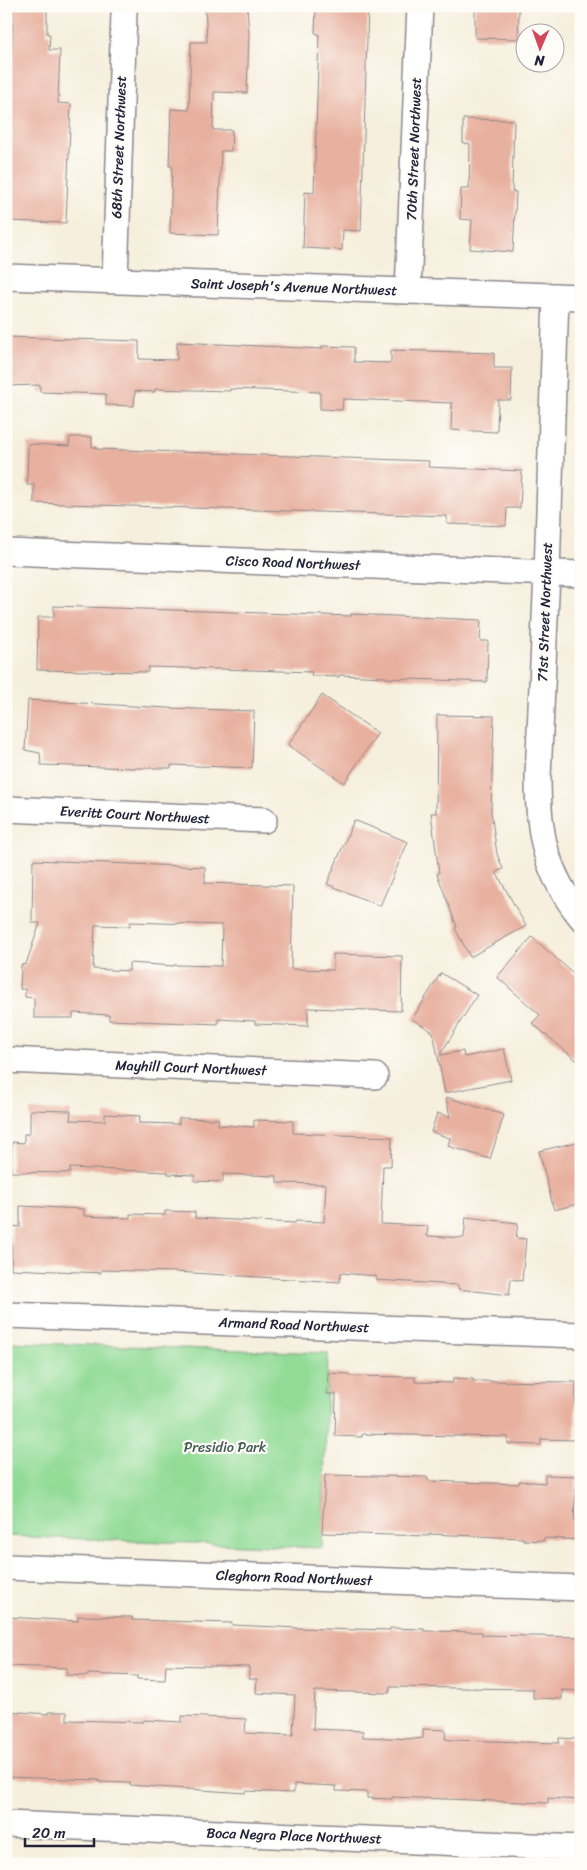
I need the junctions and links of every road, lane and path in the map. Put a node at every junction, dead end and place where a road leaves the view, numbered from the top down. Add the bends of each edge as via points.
1 (420, 6) edge
2 (124, 13) dead end
3 (6, 277) edge
4 (115, 280) junction
5 (408, 291) junction
6 (556, 296) junction
7 (581, 297) edge
8 (6, 552) edge
9 (547, 573) junction
10 (581, 574) edge
11 (6, 809) edge
12 (264, 820) dead end
13 (581, 917) edge
14 (6, 1060) edge
15 (375, 1076) dead end
16 (6, 1315) edge
17 (581, 1335) edge
18 (6, 1567) edge
19 (581, 1588) edge
20 (6, 1824) edge
21 (581, 1848) edge

1 - 5 street, 70th Street Northwest
2 - 4 street, 68th Street Northwest
3 - 4 street, Saint Joseph's Avenue Northwest
4 - 5 street, Saint Joseph's Avenue Northwest
5 - 6 street, Saint Joseph's Avenue Northwest
6 - 7 street, Saint Joseph's Avenue Northwest
6 - 9 street, 71st Street Northwest
8 - 9 street, Cisco Road Northwest
9 - 10 street, Cisco Road Northwest
9 - 13 street, 71st Street Northwest via 538,812 555,879
11 - 12 street, Everitt Court Northwest
14 - 15 street, Mayhill Court Northwest
16 - 17 street, Armand Road Northwest
18 - 19 street, Cleghorn Road Northwest
20 - 21 street, Boca Negra Place Northwest

